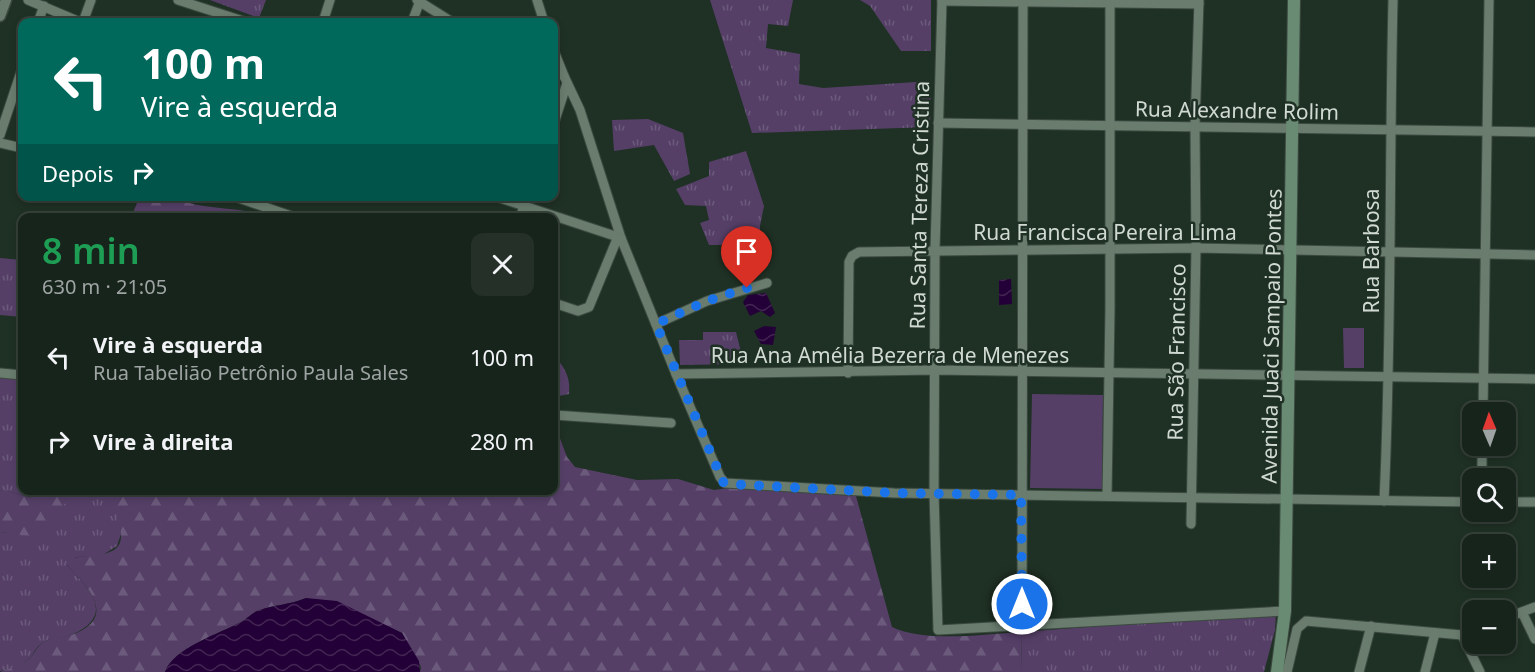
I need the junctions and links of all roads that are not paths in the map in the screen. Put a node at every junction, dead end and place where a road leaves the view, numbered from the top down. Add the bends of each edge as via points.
1 (6, 0) edge
2 (28, 0) edge
3 (91, 0) edge
4 (178, 0) edge
5 (330, 0) edge
6 (537, 0) edge
7 (942, 0) edge
8 (1294, 0) edge
9 (1393, 0) edge
10 (1489, 0) edge
11 (419, 1) edge
12 (1023, 1) edge
13 (1110, 1) edge
14 (1199, 2) edge
15 (44, 6) junction
16 (0, 16) edge
17 (40, 18) edge
18 (72, 18) edge
19 (84, 18) edge
20 (234, 18) edge
21 (324, 18) edge
22 (413, 18) edge
23 (446, 18) edge
24 (543, 18) edge
25 (558, 60) edge
26 (558, 74) edge
27 (566, 79) junction
28 (18, 81) edge
29 (558, 108) edge
30 (938, 123) junction
31 (1022, 126) junction
32 (1110, 126) junction
33 (1195, 126) junction
34 (1294, 128) junction
35 (1390, 130) junction
36 (1486, 131) junction
37 (1535, 132) edge
38 (0, 135) edge
39 (0, 143) edge
40 (18, 147) edge
41 (260, 201) edge
42 (507, 201) edge
43 (525, 201) edge
44 (523, 207) junction
45 (286, 213) edge
46 (521, 213) edge
47 (541, 213) edge
48 (558, 219) edge
49 (619, 239) junction
50 (1110, 248) junction
51 (1196, 248) junction
52 (935, 250) junction
53 (1024, 251) junction
54 (1292, 252) junction
55 (1388, 254) junction
56 (1485, 255) junction
57 (1535, 255) edge
58 (767, 283) dead end
59 (558, 304) edge
60 (656, 324) junction
61 (934, 369) junction
62 (1021, 371) junction
63 (1108, 372) junction
64 (0, 373) edge
65 (848, 373) junction
66 (1193, 374) junction
67 (1290, 374) junction
68 (18, 375) edge
69 (676, 375) junction
70 (1390, 375) junction
71 (1483, 378) junction
72 (1535, 379) edge
73 (1483, 402) edge
74 (558, 416) edge
75 (670, 423) dead end
76 (934, 493) junction
77 (1021, 495) junction
78 (1107, 496) junction
79 (1191, 497) junction
80 (1288, 499) junction
81 (1384, 501) junction
82 (1462, 502) edge
83 (1516, 502) edge
84 (1535, 502) edge
85 (1191, 524) dead end
86 (1535, 607) edge
87 (1285, 611) junction
88 (1522, 612) junction
89 (1516, 614) edge
90 (1022, 626) junction
91 (1371, 626) junction
92 (1299, 627) junction
93 (1435, 633) junction
94 (1462, 635) edge
95 (1535, 639) edge
96 (1471, 654) edge
97 (1277, 672) edge
98 (1287, 672) edge
99 (1359, 672) edge
100 (1425, 672) edge
101 (1480, 672) edge

1 - 16 street
2 - 15 street
3 - 19 street
4 - 20 street
5 - 21 street
6 - 24 street
7 - 12 street
7 - 30 street, Rua Santa Tereza Cristina
8 - 34 main road, Avenida Juaci Sampaio Pontes
9 - 35 street, Rua Barbosa
10 - 36 street
11 - 22 street
11 - 23 street
12 - 13 street
12 - 31 street
13 - 14 street
13 - 32 street
14 - 33 street, Rua São Francisco
15 - 17 street
15 - 18 street
25 - 27 street
26 - 27 street
27 - 29 street
27 - 49 street via 580,110
28 - 38 street
30 - 31 street, Rua Alexandre Rolim
30 - 52 street, Rua Santa Tereza Cristina
31 - 32 street, Rua Alexandre Rolim
31 - 53 street
32 - 33 street, Rua Alexandre Rolim
32 - 50 street
33 - 34 street, Rua Alexandre Rolim
33 - 51 street, Rua São Francisco
34 - 35 street, Rua Alexandre Rolim
34 - 54 main road, Avenida Juaci Sampaio Pontes
35 - 36 street, Rua Alexandre Rolim
35 - 55 street, Rua Barbosa
36 - 37 street, Rua Alexandre Rolim
36 - 56 street
39 - 40 street
41 - 45 street
42 - 44 street
43 - 44 street
44 - 46 street
44 - 47 street
48 - 49 street
49 - 59 street via 589,307 578,311
49 - 60 street
50 - 51 street, Rua Francisca Pereira Lima
50 - 53 street, Rua Francisca Pereira Lima
50 - 63 street
51 - 54 street, Rua Francisca Pereira Lima
51 - 66 street, Rua São Francisco
52 - 53 street, Rua Francisca Pereira Lima
52 - 61 street, Rua Santa Tereza Cristina
52 - 65 street, Rua Francisca Pereira Lima via 859,252 850,259
53 - 62 street
54 - 55 street, Rua Francisca Pereira Lima
54 - 67 main road, Avenida Juaci Sampaio Pontes
55 - 56 street, Rua Francisca Pereira Lima
55 - 70 street, Rua Barbosa
56 - 57 street, Rua Francisca Pereira Lima
56 - 71 street
58 - 60 street via 707,301
60 - 69 street
61 - 62 street, Rua Ana Amélia Bezerra de Menezes
61 - 65 street, Rua Ana Amélia Bezerra de Menezes
61 - 76 street, Rua Santa Tereza Cristina
62 - 63 street, Rua Ana Amélia Bezerra de Menezes
62 - 77 street
63 - 66 street, Rua Ana Amélia Bezerra de Menezes
63 - 78 street
64 - 68 street
65 - 69 street, Rua Ana Amélia Bezerra de Menezes
66 - 67 street, Rua Ana Amélia Bezerra de Menezes
66 - 79 street, Rua São Francisco
67 - 70 street, Rua Ana Amélia Bezerra de Menezes
67 - 80 main road, Avenida Juaci Sampaio Pontes
69 - 76 street via 720,477 729,484
70 - 71 street, Rua Ana Amélia Bezerra de Menezes
70 - 81 street, Rua Barbosa
71 - 72 street, Rua Ana Amélia Bezerra de Menezes
71 - 73 street
74 - 75 street
76 - 77 street
76 - 90 street, Rua Santa Tereza Cristina via 938,630
77 - 78 street
77 - 90 street
78 - 79 street
79 - 80 street
79 - 85 street, Rua São Francisco
80 - 81 street
80 - 87 main road, Avenida Juaci Sampaio Pontes
81 - 82 street
83 - 84 street
86 - 88 street
87 - 90 street
87 - 92 street
87 - 97 main road, Avenida Juaci Sampaio Pontes
88 - 89 street
88 - 95 street
91 - 92 street via 1306,621
91 - 93 street
91 - 99 street
92 - 98 street
93 - 94 street
93 - 100 street
96 - 101 street

